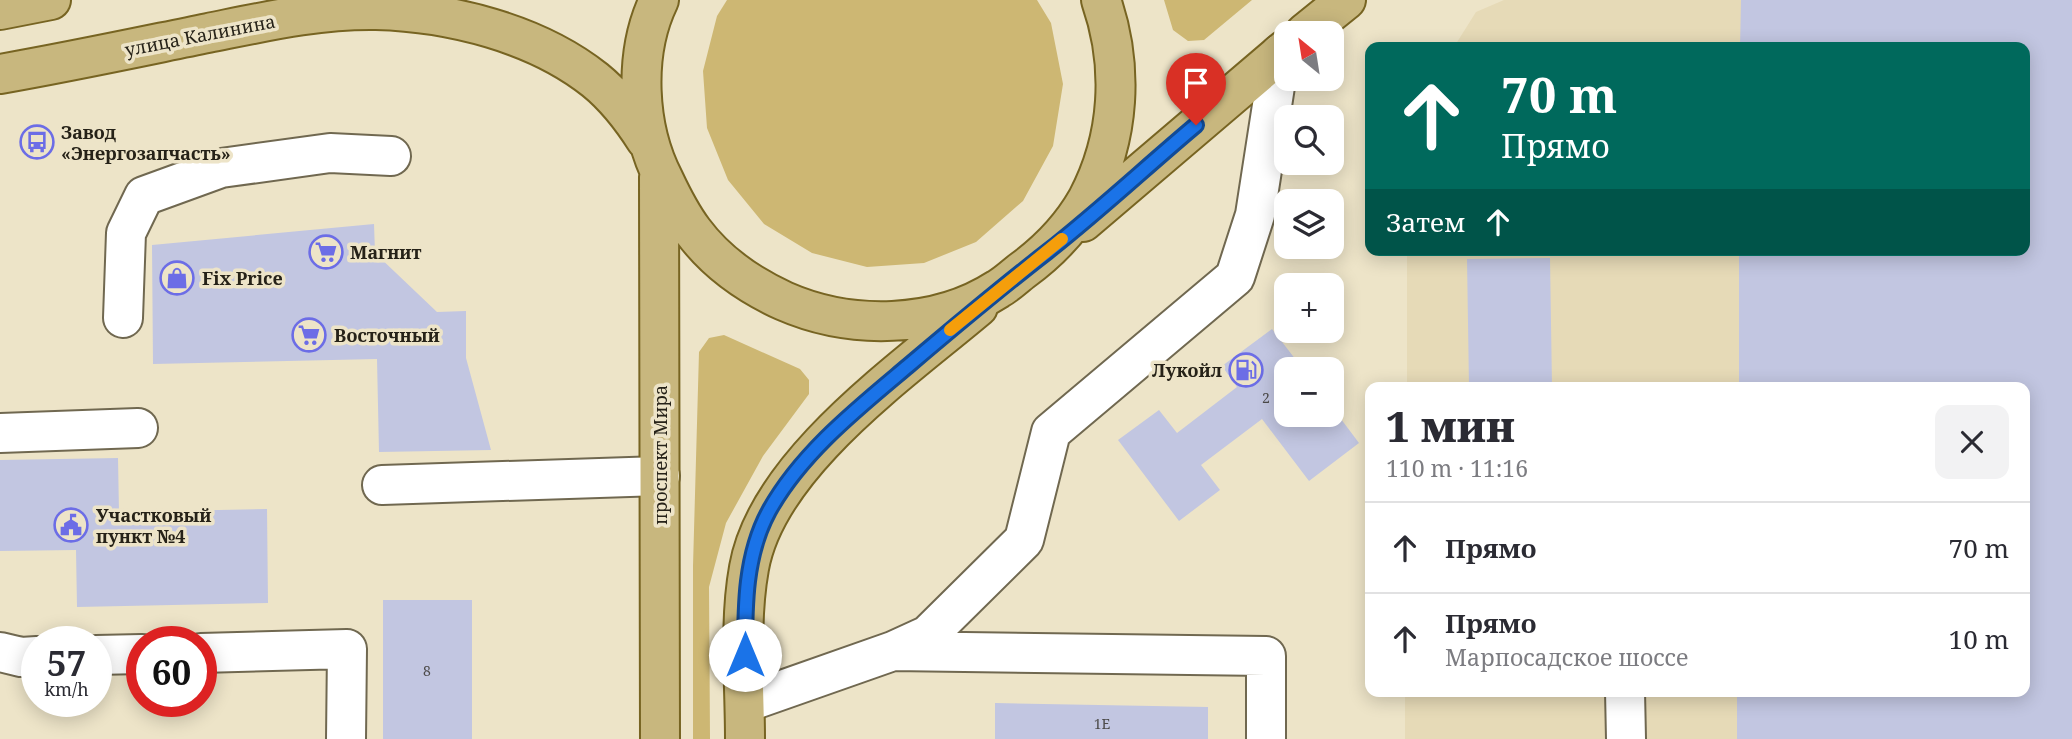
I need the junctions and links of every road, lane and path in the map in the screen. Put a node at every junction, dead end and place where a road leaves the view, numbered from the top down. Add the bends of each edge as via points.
1 (51, 0) edge
2 (659, 0) edge
3 (1101, 0) edge
4 (1346, 0) edge
5 (0, 10) edge
6 (1320, 21) edge
7 (1274, 59) edge
8 (0, 74) edge
9 (1280, 91) edge
10 (391, 156) dead end
11 (655, 159) junction
12 (1049, 250) junction
13 (998, 290) junction
14 (123, 318) dead end
15 (138, 428) dead end
16 (0, 433) edge
17 (660, 476) junction
18 (382, 485) dead end
19 (893, 651) junction
20 (0, 652) edge
21 (217, 653) edge
22 (21, 657) edge
23 (1625, 697) edge
24 (745, 721) edge
25 (346, 739) edge
26 (660, 739) edge
27 (1266, 739) edge
28 (1626, 739) edge

1 - 5 main road
2 - 11 main road via 642,75 643,108
3 - 12 main road via 1114,51 1116,82 1109,143 1086,201
4 - 6 main road
7 - 12 main road
8 - 11 main road, улица Калинина via 324,13 375,10 430,15 489,29 570,64 594,80 633,119
9 - 19 lane via 1255,215 1235,277 1052,432 1024,540 928,635
10 - 14 lane via 330,153 221,167 144,196 126,233
11 - 13 main road, улица Калинина via 693,231 715,256 741,278 802,309 867,321 901,320 935,315
11 - 17 main road, проспект Мира
12 - 13 main road
13 - 24 main road via 813,452 769,512 749,567
15 - 16 lane
17 - 18 lane
17 - 26 main road, проспект Мира
19 - 24 lane
19 - 27 lane via 1266,656
20 - 22 lane
21 - 25 lane via 347,649
23 - 28 lane

